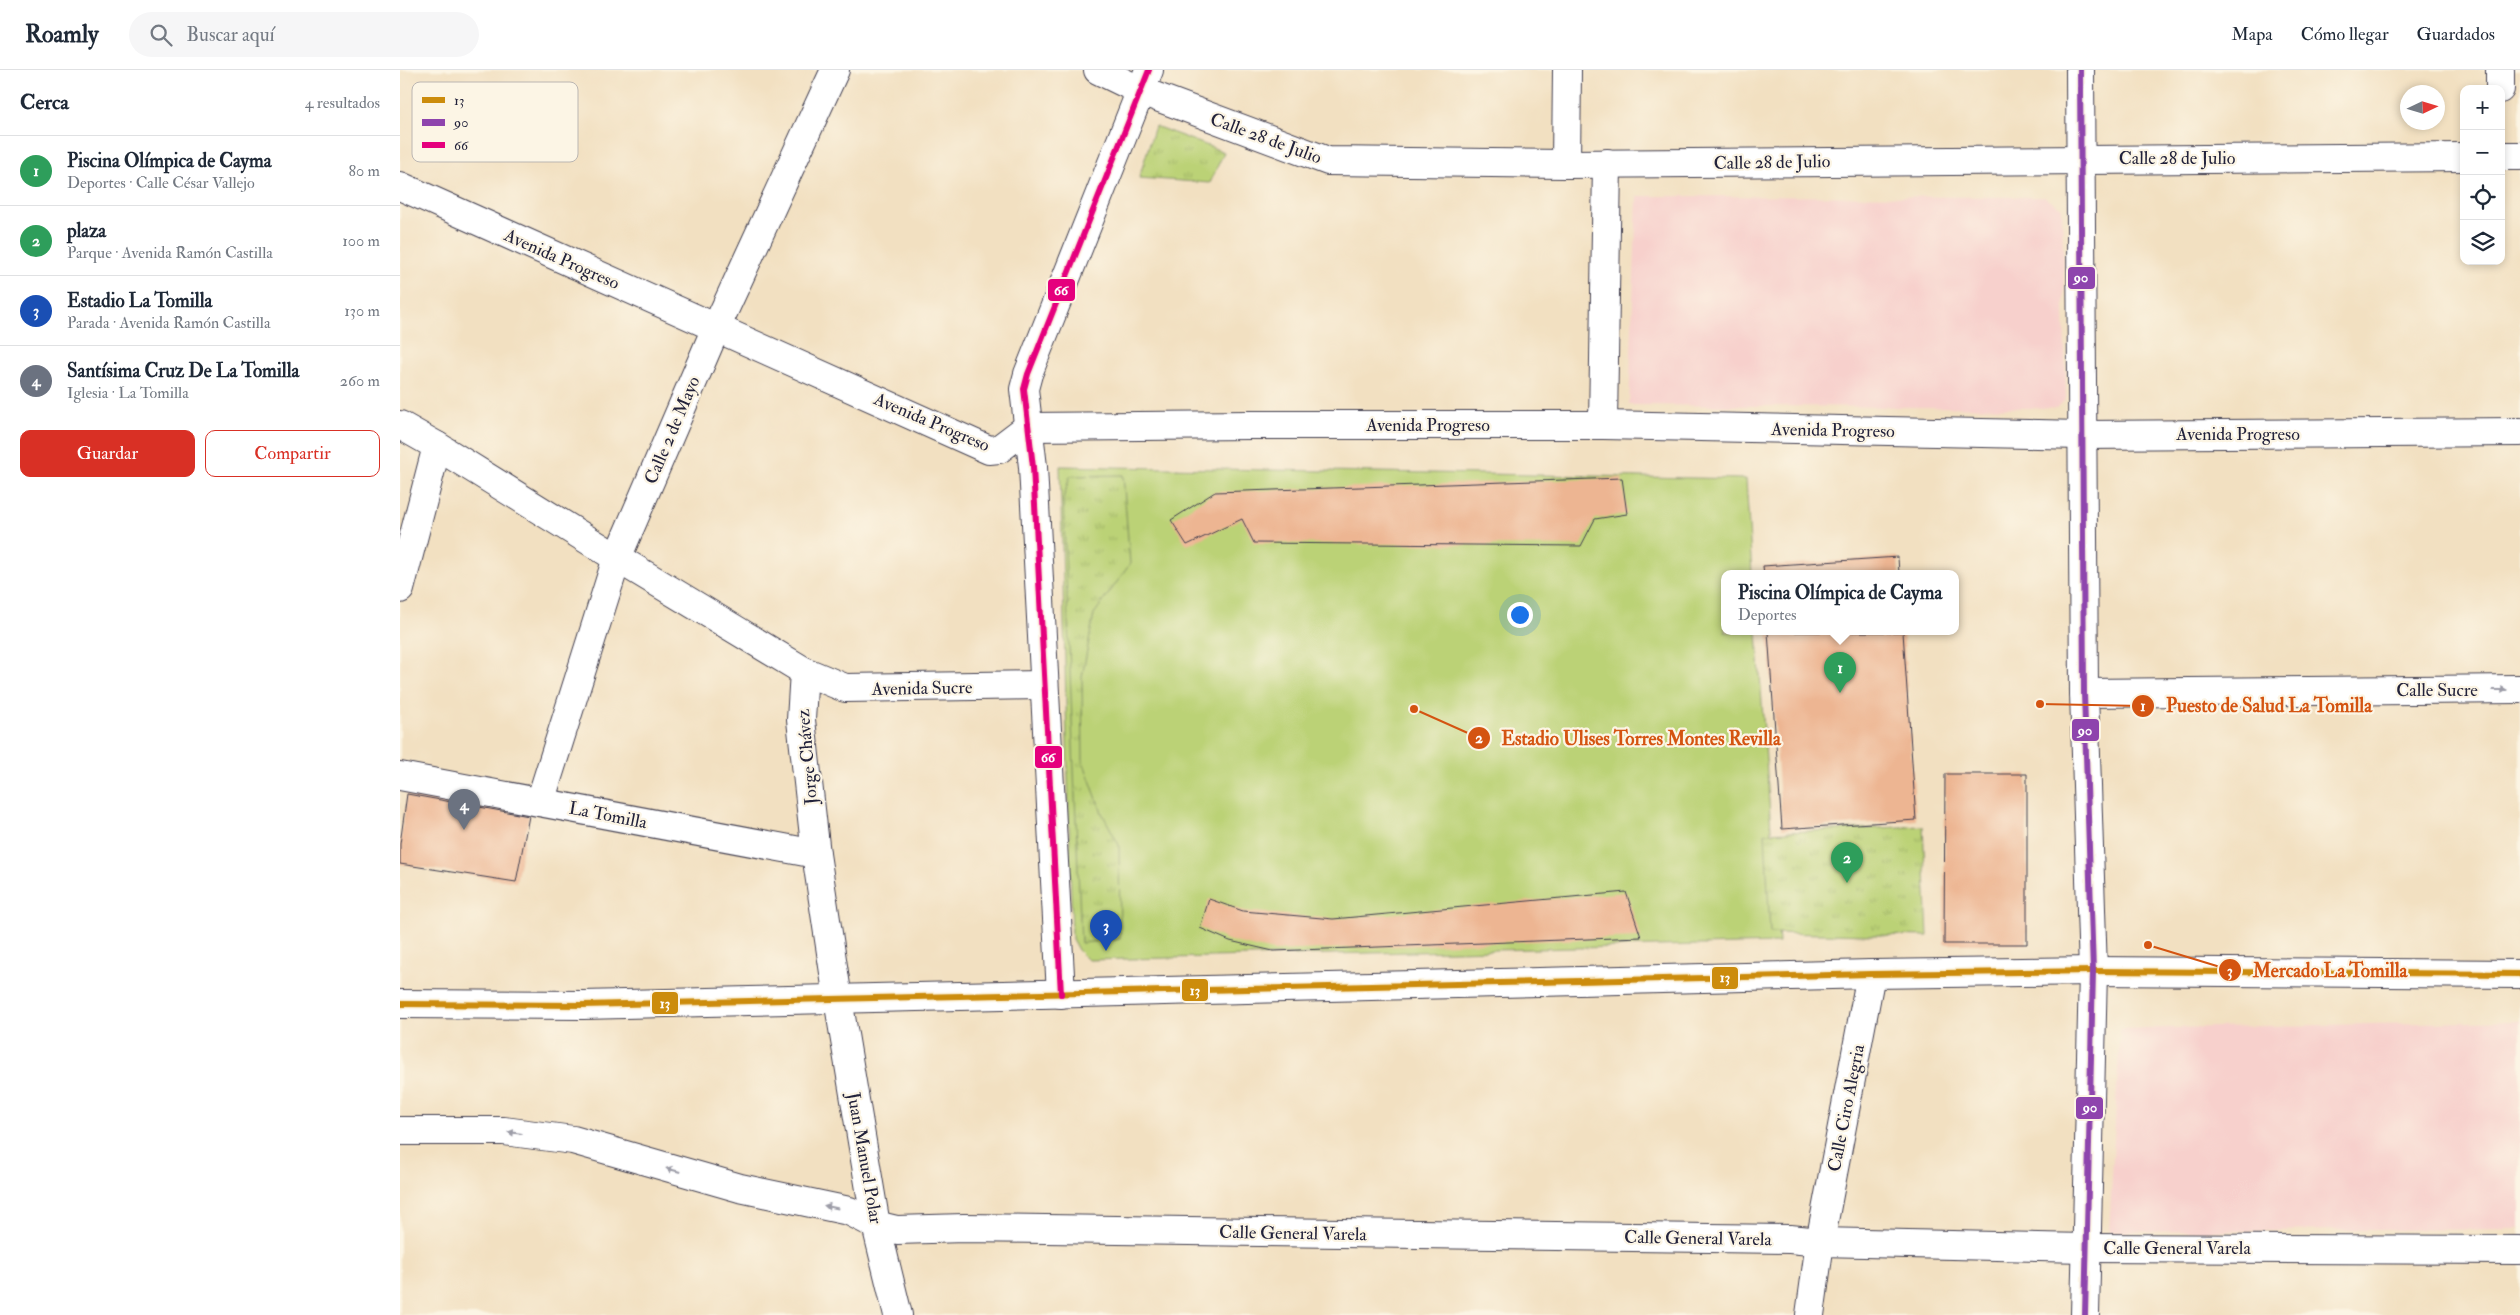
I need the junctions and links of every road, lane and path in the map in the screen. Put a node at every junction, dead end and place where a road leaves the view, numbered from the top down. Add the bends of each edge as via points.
1 (835, 70) edge
2 (1098, 70) edge
3 (1567, 70) edge
4 (2080, 70) edge
5 (2500, 70) edge
6 (1145, 80) edge
7 (2500, 85) edge
8 (2460, 156) edge
9 (2505, 156) edge
10 (2520, 156) edge
11 (2081, 159) junction
12 (1608, 163) junction
13 (1566, 164) junction
14 (400, 186) edge
15 (716, 328) junction
16 (400, 425) edge
17 (1603, 425) junction
18 (1028, 427) junction
19 (2520, 432) edge
20 (2081, 435) junction
21 (437, 446) junction
22 (617, 558) junction
23 (400, 590) edge
24 (804, 671) junction
25 (1043, 685) junction
26 (2520, 690) edge
27 (2084, 693) junction
28 (400, 776) edge
29 (540, 802) junction
30 (816, 854) junction
31 (2093, 971) junction
32 (1872, 974) junction
33 (2520, 974) edge
34 (1061, 994) junction
35 (838, 999) junction
36 (400, 1004) edge
37 (400, 1131) edge
38 (876, 1226) junction
39 (1820, 1242) junction
40 (2086, 1248) junction
41 (2520, 1250) edge
42 (898, 1315) edge
43 (1810, 1315) edge
44 (2085, 1315) edge

1 - 15 street, Calle 2 de Mayo
2 - 6 street, Calle 28 de Julio
3 - 13 street
4 - 11 street
5 - 7 street
6 - 13 street, Calle 28 de Julio via 1328,161
6 - 18 street via 1028,374 1024,389
8 - 11 street, Calle 28 de Julio
9 - 10 street
11 - 12 street, Calle 28 de Julio
11 - 20 street
12 - 13 street, Calle 28 de Julio
12 - 17 street
14 - 15 street, Avenida Progreso
15 - 18 street, Avenida Progreso via 989,450 999,449
15 - 22 street, Calle 2 de Mayo
16 - 21 street
17 - 18 street, Avenida Progreso
17 - 20 street, Avenida Progreso
18 - 25 street via 1033,467
19 - 20 street, Avenida Progreso
20 - 27 street
21 - 22 street
21 - 23 street
22 - 24 street
22 - 29 street, Calle 2 de Mayo
24 - 25 street, Avenida Sucre via 846,688
24 - 30 street, Jorge Chávez via 801,720
25 - 34 street
27 -> 26 street, Calle Sucre
27 - 31 street
28 - 29 street, La Tomilla
29 - 30 street, La Tomilla
30 - 35 street, Jorge Chávez
31 - 32 street
31 - 33 street
31 - 40 street
32 - 34 street
32 - 39 street, Calle Ciro Alegria
34 - 35 street
35 - 36 street via 583,1005
35 - 38 street, Juan Manuel Polar
38 -> 37 street via 849,1211 740,1188 573,1140 504,1132
38 - 39 street, Calle General Varela via 897,1230 974,1228 1790,1239
38 - 42 street, Juan Manuel Polar
39 - 40 street, Calle General Varela
39 - 43 street
40 - 41 street, Calle General Varela
40 - 44 street

